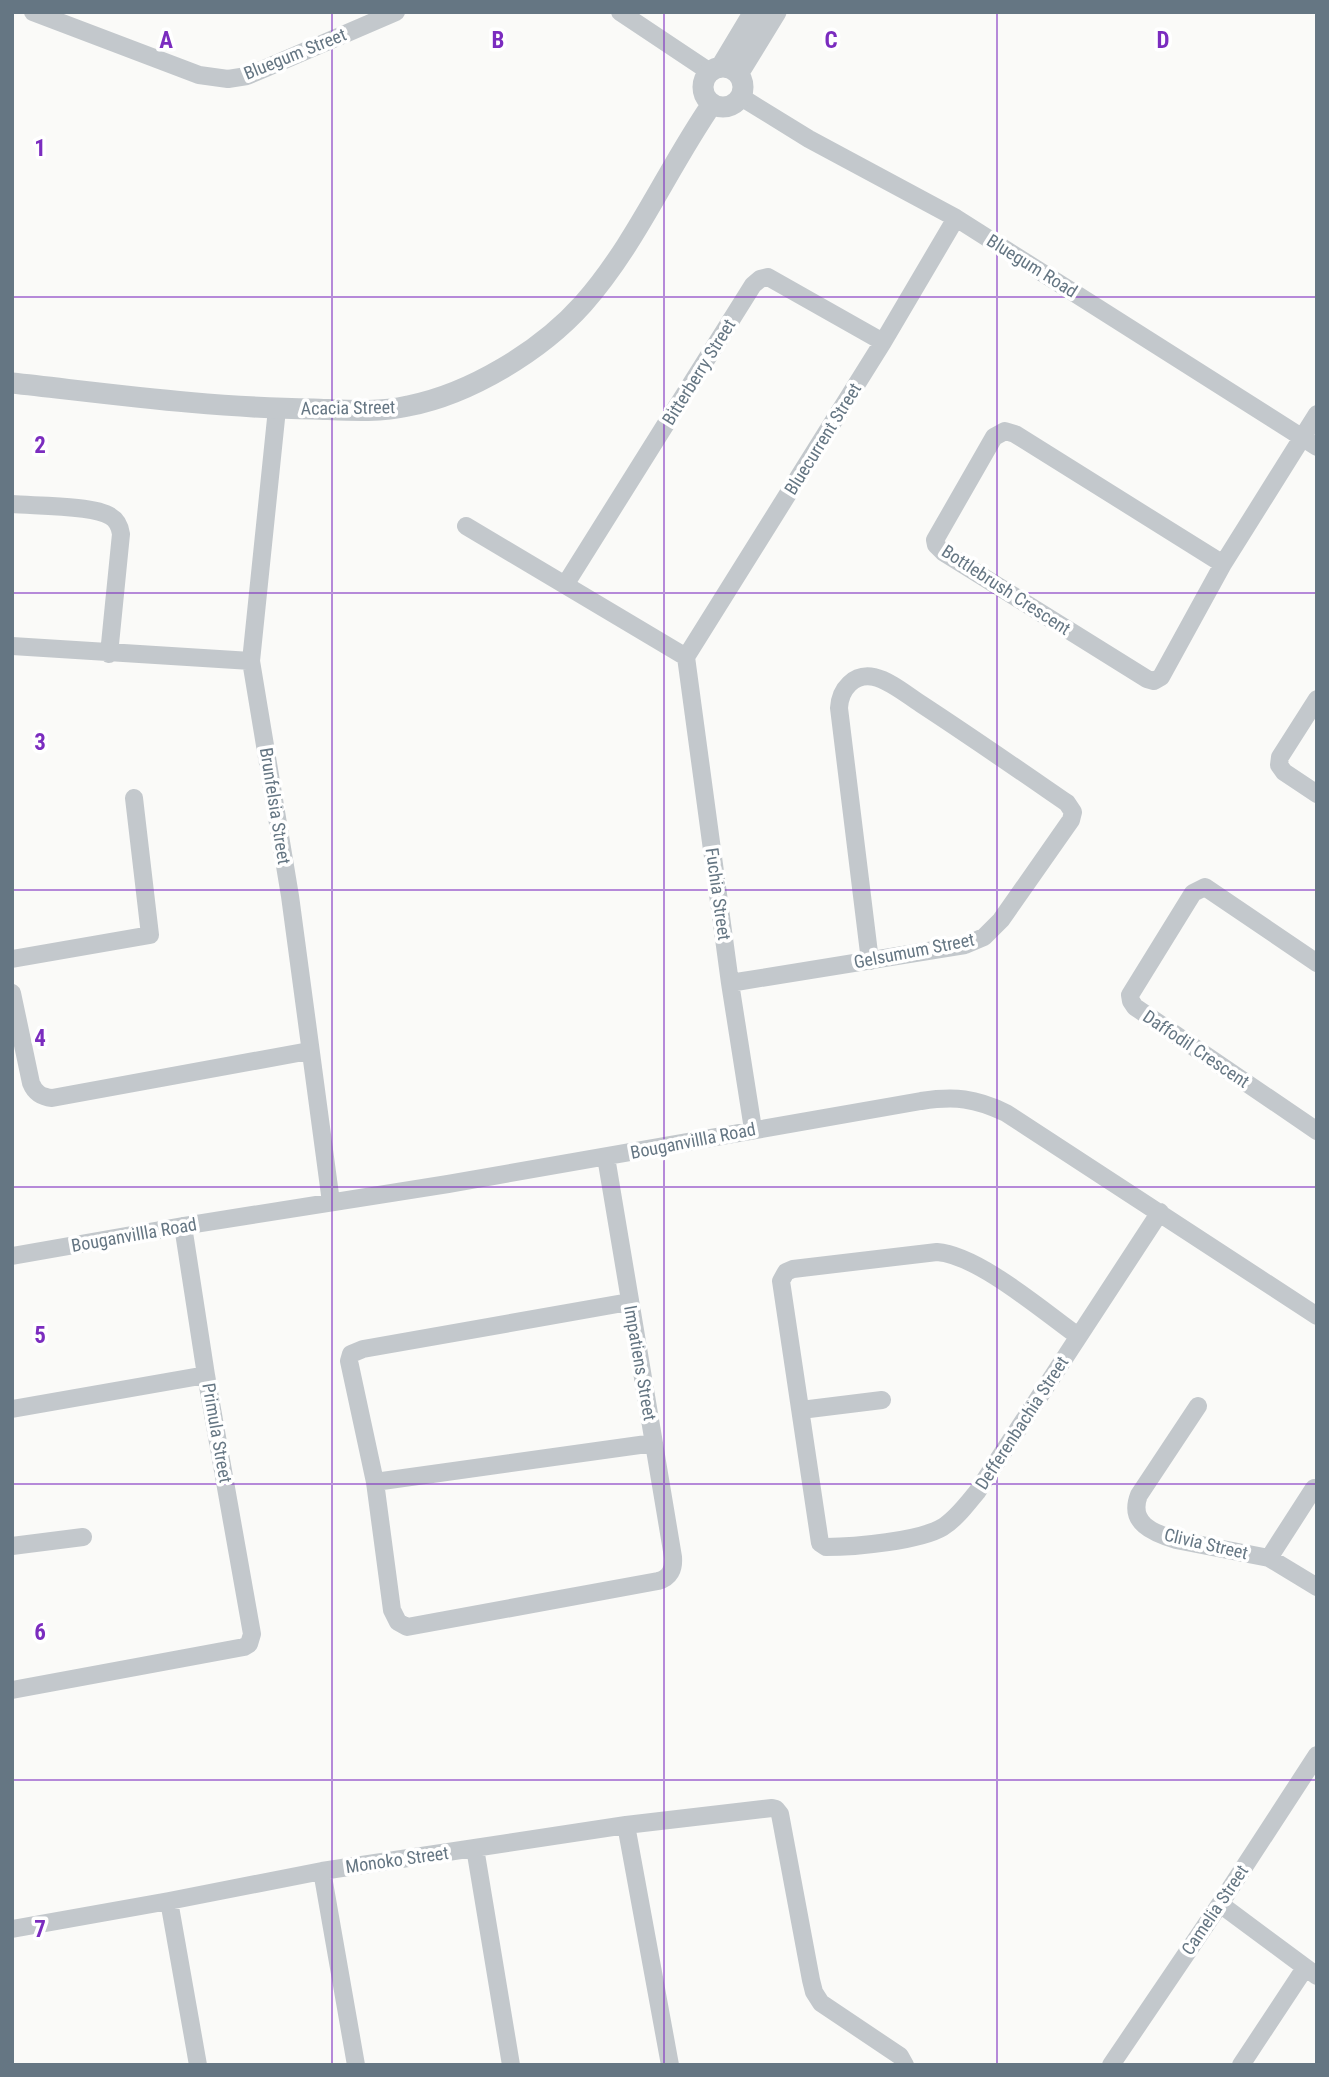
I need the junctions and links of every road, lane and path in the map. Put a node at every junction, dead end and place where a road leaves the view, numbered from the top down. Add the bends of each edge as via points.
1 (33, 12) edge
2 (620, 12) edge
3 (754, 12) edge
4 (776, 12) edge
5 (392, 13) edge
6 (723, 71) junction
7 (741, 97) junction
8 (712, 104) junction
9 (956, 218) junction
10 (883, 342) junction
11 (12, 383) edge
12 (277, 409) junction
13 (1317, 414) edge
14 (1301, 436) junction
15 (1317, 446) edge
16 (12, 504) edge
17 (466, 526) dead end
18 (1223, 564) junction
19 (565, 585) junction
20 (12, 646) edge
21 (109, 653) junction
22 (686, 657) junction
23 (251, 661) junction
24 (1317, 699) edge
25 (1317, 794) edge
26 (134, 799) dead end
27 (12, 959) edge
28 (870, 961) junction
29 (1317, 963) edge
30 (730, 983) junction
31 (12, 993) edge
32 (309, 1051) junction
33 (753, 1129) junction
34 (1317, 1131) edge
35 (606, 1157) junction
36 (331, 1202) junction
37 (1160, 1212) junction
38 (183, 1226) junction
39 (12, 1256) edge
40 (629, 1302) junction
41 (1317, 1316) edge
42 (1077, 1336) junction
43 (206, 1375) junction
44 (882, 1400) dead end
45 (1198, 1406) dead end
46 (12, 1409) edge
47 (801, 1410) junction
48 (654, 1443) junction
49 (375, 1482) junction
50 (1314, 1488) dead end
51 (83, 1537) dead end
52 (12, 1546) edge
53 (1269, 1559) junction
54 (1317, 1587) edge
55 (12, 1690) edge
56 (1317, 1755) edge
57 (626, 1825) junction
58 (475, 1848) junction
59 (322, 1871) junction
60 (169, 1901) junction
61 (1220, 1904) junction
62 (12, 1929) edge
63 (1311, 1972) edge
64 (198, 2065) edge
65 (356, 2065) edge
66 (511, 2065) edge
67 (670, 2065) edge
68 (905, 2065) edge
69 (1111, 2065) edge
70 (1241, 2065) edge

1 - 5 street, Bluegum Street via 199,75 228,79 247,76
2 - 6 street
3 - 6 street
4 - 6 street
6 - 7 street via 743,85
6 - 8 street via 704,83
7 - 8 street via 732,106
7 - 9 street, Bluegum Road via 808,139
8 - 12 street, Acacia Street via 601,282 559,327 521,356 453,392 405,407
9 - 10 street, Bluecurrent Street
9 - 14 street, Bluegum Road
10 - 19 street, Bitterberry Street via 768,277 760,278
10 - 22 street, Bluecurrent Street
11 - 12 street, Acacia Street
12 - 23 street, Brunfelsia Street
13 - 14 street
14 - 15 street, Bluegum Road
14 - 18 street
16 - 21 street via 96,510 117,522 121,534
17 - 19 street
18 - 18 street, Bottlebrush Crescent via 1005,430 994,437 935,543 1151,681 1161,677
19 - 22 street
20 - 21 street
21 - 23 street
22 - 30 street, Fuchia Street
23 - 32 street, Brunfelsia Street via 288,885
24 - 25 street via 1279,765
26 - 27 street via 150,935
28 - 28 street, Gelsumum Street via 965,945 984,937 1001,920 1071,820 1073,810 875,677 847,685 839,708
28 - 30 street, Gelsumum Street
29 - 34 street, Daffodil Crescent via 1205,887 1194,893 1130,995 1135,1007
30 - 33 street, Fuchia Street
31 - 32 street via 33,1088 52,1098
32 - 36 street, Brunfelsia Street
33 - 35 street, Bouganvillla Road
33 - 37 street, Bouganvillla Road via 921,1101 980,1101
35 - 36 street, Bouganvillla Road
35 - 40 street, Impatiens Street
36 - 38 street, Bouganvillla Road
37 - 41 street, Bouganvillla Road
37 - 42 street, Defferenbachia Street
38 - 39 street, Bouganvillla Road
38 - 43 street, Primula Street
40 - 48 street, Impatiens Street
40 - 49 street via 351,1354
42 - 47 street via 990,1274 953,1254 793,1269 783,1274 781,1284
42 - 47 street, Defferenbachia Street via 977,1492 954,1518 920,1535 824,1547 818,1540
43 - 46 street
43 - 55 street, Primula Street via 251,1640 244,1647
44 - 47 street
45 - 53 street, Clivia Street via 1139,1494 1139,1519 1176,1540
48 - 49 street
48 - 49 street, Impatiens Street via 673,1557 668,1577 407,1627 392,1610
50 - 53 street
51 - 52 street
53 - 54 street, Clivia Street
56 - 61 street, Camelia Street
57 - 58 street, Monoko Street
57 - 67 street
57 - 68 street, Monoko Street via 772,1808 778,1812 817,1999 900,2056
58 - 59 street, Monoko Street
58 - 66 street
59 - 60 street, Monoko Street
59 - 65 street
60 - 62 street, Monoko Street
60 - 64 street
61 - 63 street
61 - 69 street, Camelia Street
63 - 70 street

